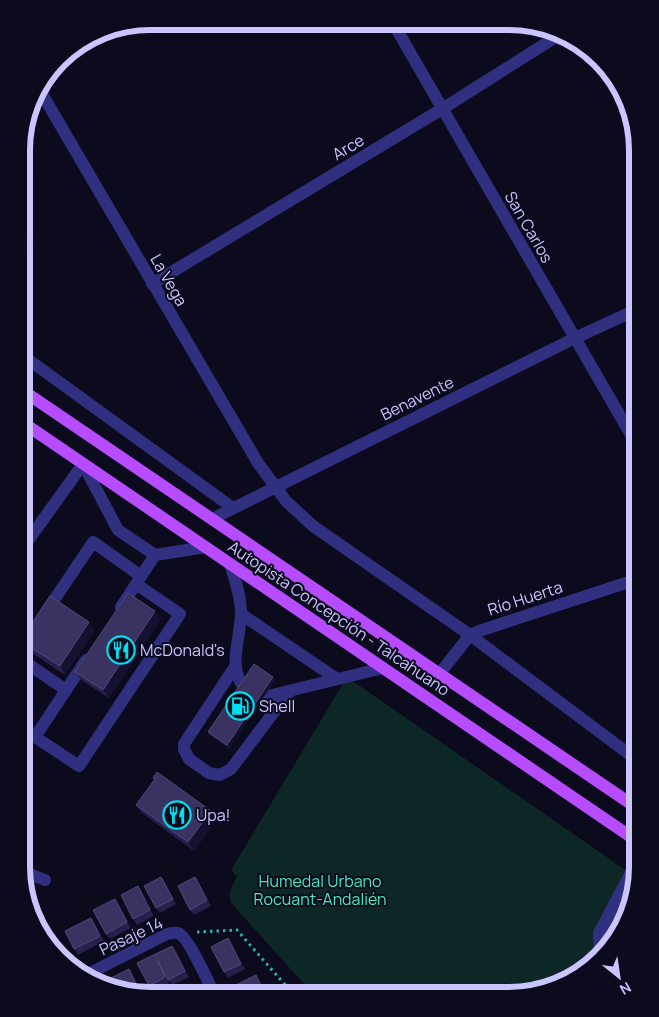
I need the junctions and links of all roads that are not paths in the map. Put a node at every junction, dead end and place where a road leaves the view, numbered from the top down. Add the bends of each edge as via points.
1 (397, 30) edge
2 (553, 38) edge
3 (43, 96) edge
4 (442, 109) junction
5 (152, 284) junction
6 (629, 313) edge
7 (575, 338) junction
8 (30, 360) edge
9 (30, 395) edge
10 (30, 428) edge
11 (629, 431) edge
12 (83, 464) junction
13 (274, 487) junction
14 (233, 508) junction
15 (212, 519) junction
16 (30, 538) edge
17 (206, 547) junction
18 (155, 555) junction
19 (230, 564) junction
20 (139, 580) junction
21 (629, 582) edge
22 (241, 614) junction
23 (114, 617) edge
24 (38, 624) edge
25 (470, 635) junction
26 (93, 649) edge
27 (30, 665) edge
28 (236, 665) junction
29 (383, 668) junction
30 (440, 673) junction
31 (337, 680) junction
32 (243, 686) edge
33 (66, 690) junction
34 (289, 692) junction
35 (264, 697) edge
36 (629, 753) edge
37 (629, 802) edge
38 (629, 835) edge
39 (30, 874) edge
40 (629, 878) edge
41 (45, 880) dead end
42 (600, 945) edge
43 (92, 972) edge
44 (211, 987) edge

1 - 4 street, San Carlos
2 - 4 street, Arce
3 - 5 street, La Vega
4 - 5 street, Arce
4 - 7 street, San Carlos
5 - 13 street, La Vega
6 - 7 street, Benavente
7 - 11 street, San Carlos
7 - 13 street, Benavente
8 - 14 street
9 - 15 main road, Autopista Concepción - Talcahuano
10 - 12 main road, Autopista Concepción - Talcahuano
12 - 16 street
12 - 17 main road, Autopista Concepción - Talcahuano
12 - 18 street via 118,530
13 - 14 street, Benavente
13 - 25 street, La Vega via 313,526
14 - 15 street, Benavente
15 - 30 main road, Autopista Concepción - Talcahuano
17 - 18 street
17 - 19 main road, Autopista Concepción - Talcahuano
18 - 20 street
19 - 22 street
19 - 29 main road, Autopista Concepción - Talcahuano
20 - 23 street
20 - 24 street via 93,542
20 - 33 street via 180,614 79,766 35,737
21 - 25 street, Río Huerta
22 - 28 street
22 - 31 street
25 - 30 street
25 - 36 street, La Vega
26 - 33 street
27 - 33 street
28 - 32 street
28 - 34 street via 184,744 189,759 209,773 220,775 231,769
29 - 31 street
29 - 38 main road, Autopista Concepción - Talcahuano
30 - 37 main road, Autopista Concepción - Talcahuano
31 - 34 street
34 - 35 street
39 - 41 street
40 - 42 street via 599,933
43 - 44 street, Pasaje 14 via 172,932 187,941

